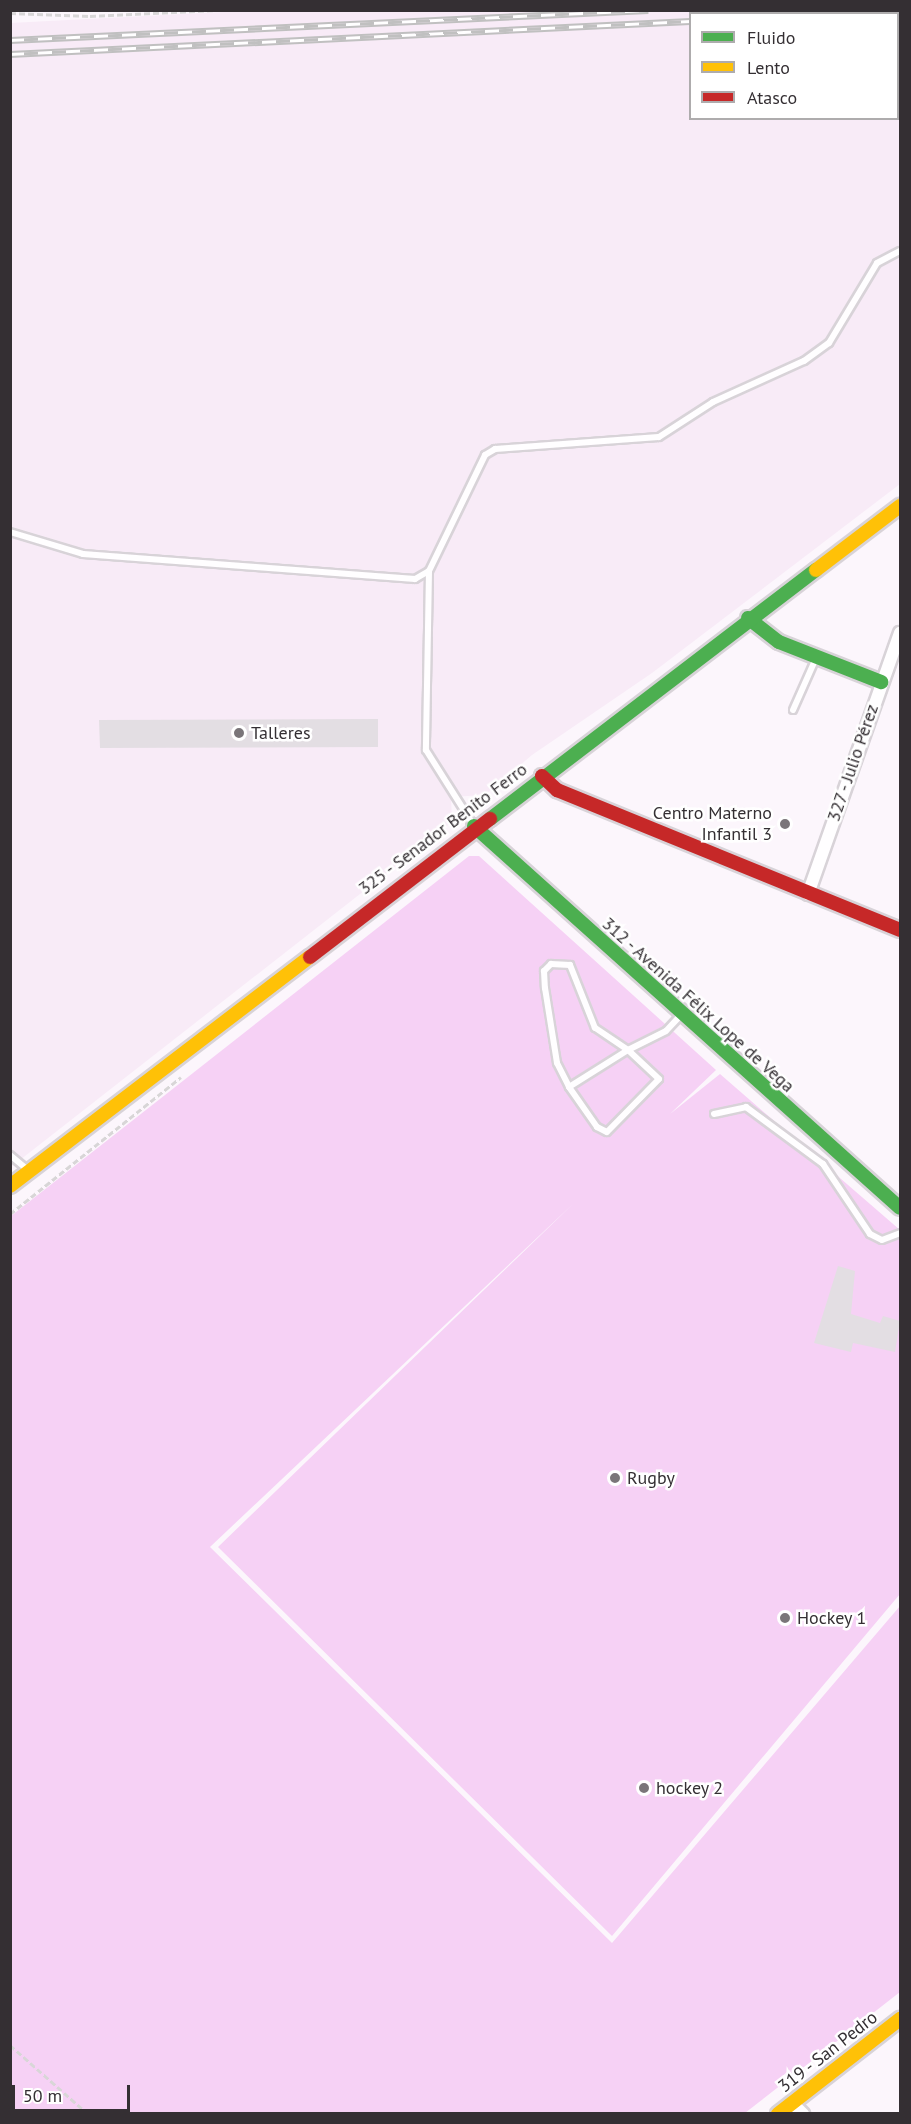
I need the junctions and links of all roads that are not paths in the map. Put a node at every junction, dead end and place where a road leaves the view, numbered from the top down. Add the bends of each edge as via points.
1 (900, 250) edge
2 (900, 506) edge
3 (10, 532) edge
4 (429, 571) junction
5 (748, 618) junction
6 (900, 633) edge
7 (816, 658) junction
8 (881, 682) junction
9 (794, 710) dead end
10 (542, 776) junction
11 (474, 826) junction
12 (808, 894) junction
13 (900, 930) edge
14 (682, 1014) junction
15 (628, 1050) junction
16 (569, 1087) junction
17 (714, 1114) dead end
18 (10, 1155) edge
19 (29, 1171) junction
20 (10, 1186) edge
21 (900, 1209) edge
22 (900, 1233) edge
23 (900, 2019) edge
24 (792, 2103) junction
25 (778, 2114) edge
26 (803, 2114) edge

1 - 4 lane via 877,263 829,343 804,361 712,402 659,437 495,448 485,454
2 - 5 street, 325 - Senador Benito Ferro
3 - 4 lane via 83,554 245,562 399,581
4 - 11 lane via 426,750
5 - 7 street via 779,642
5 - 10 street, 325 - Senador Benito Ferro
6 - 8 street, 327 - Julio Pérez
7 - 8 street
7 - 9 lane
8 - 12 street, 327 - Julio Pérez
10 - 11 street, 325 - Senador Benito Ferro
10 - 12 street via 557,790
11 - 14 street, 312 - Avenida Félix Lope de Vega
11 - 19 street, 325 - Senador Benito Ferro
12 - 13 street
14 - 15 lane via 666,1031
14 - 21 street, 312 - Avenida Félix Lope de Vega
15 - 16 lane
15 - 16 lane via 659,1079 612,1130 597,1127
15 - 16 lane via 595,1028 570,965 551,964 544,971 545,988 557,1063
17 - 22 lane via 730,1106 746,1107 823,1164 870,1234 892,1240
18 - 19 lane
19 - 20 street, 325 - Senador Benito Ferro
23 - 24 street, 319 - San Pedro
24 - 25 street, 319 - San Pedro
24 - 26 street

